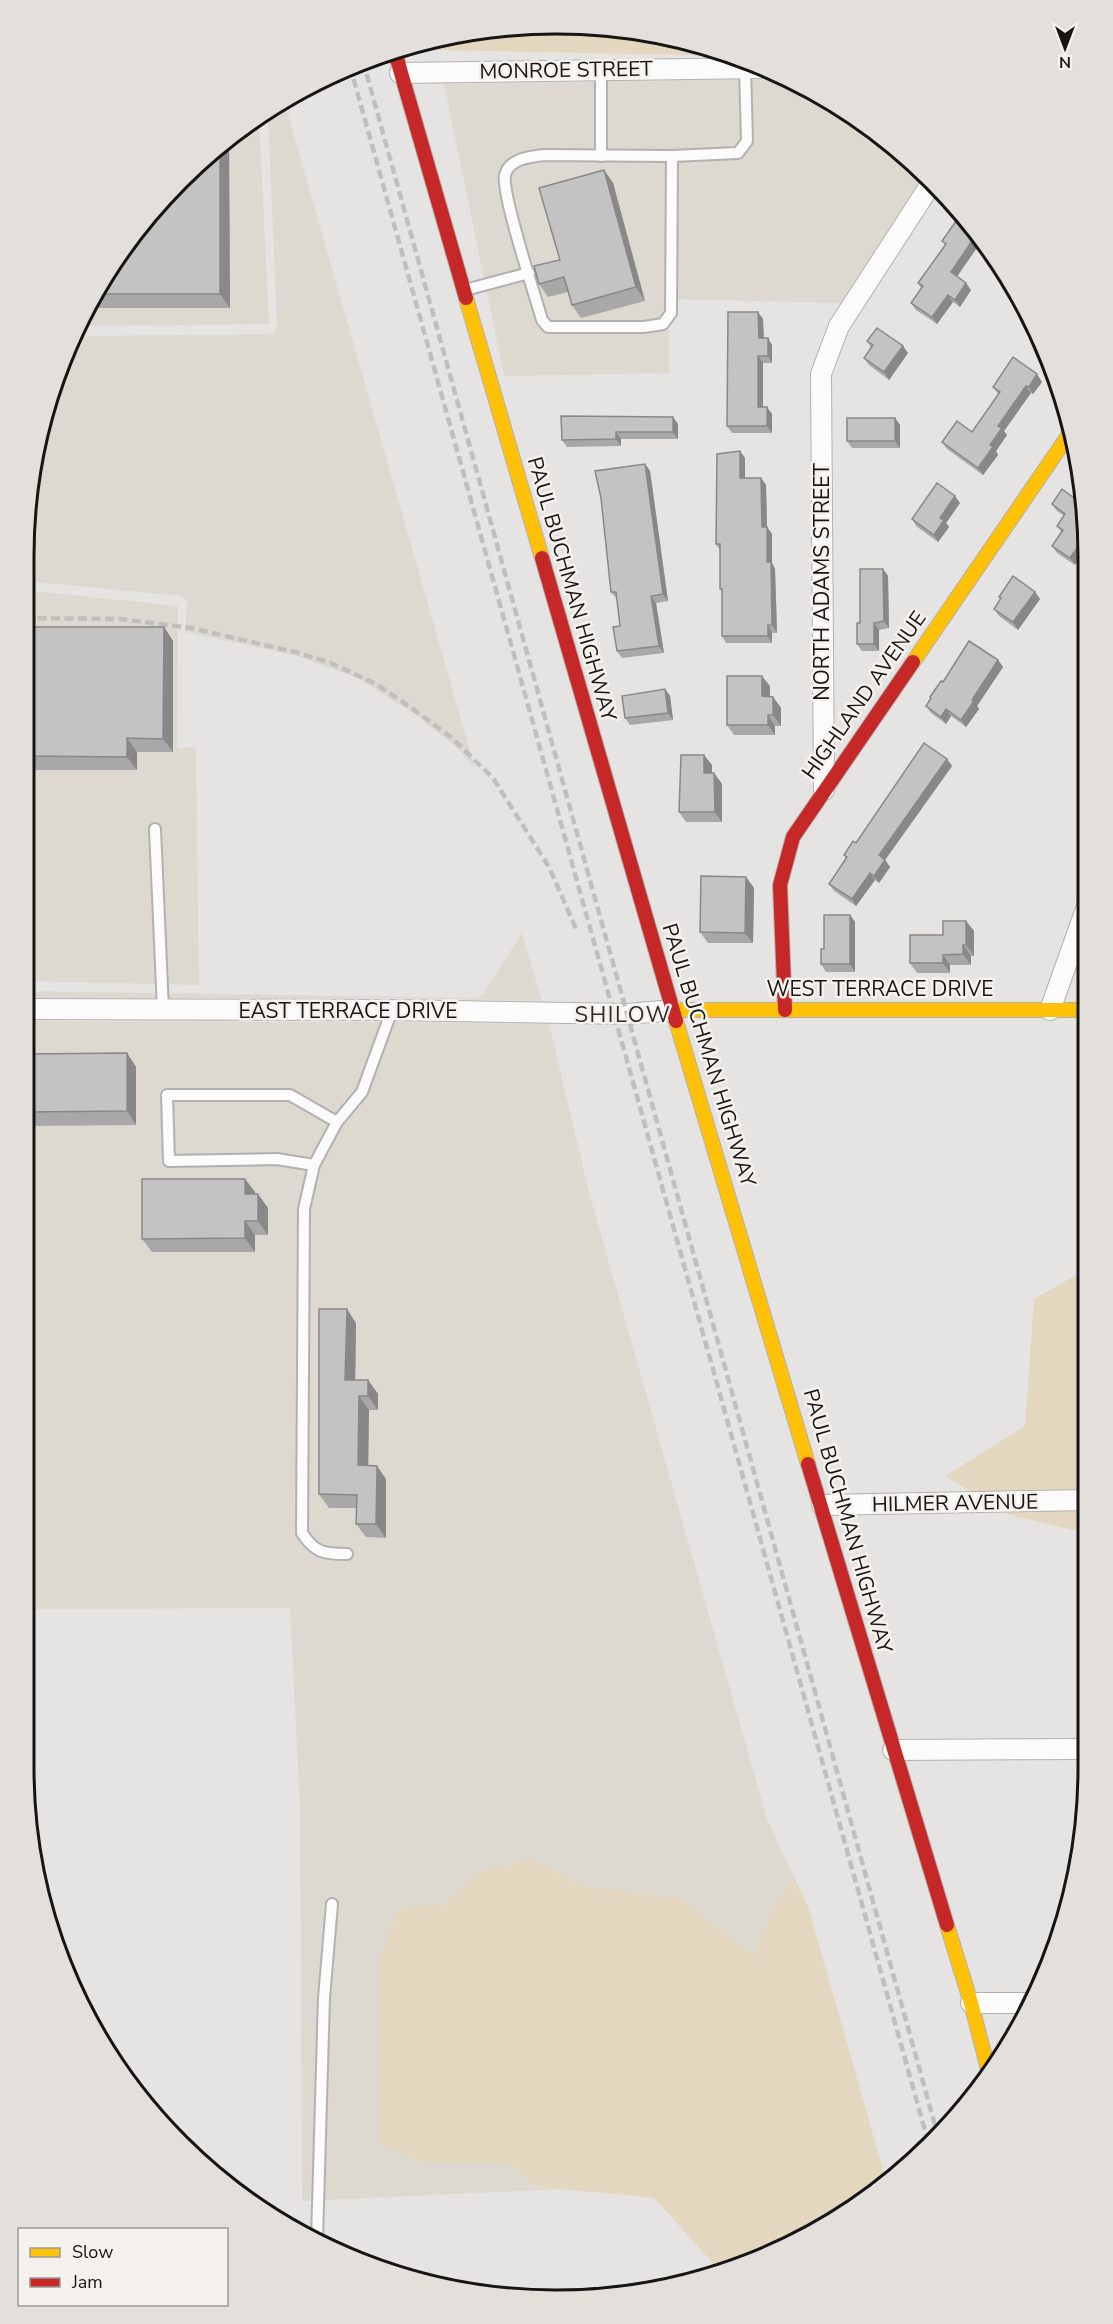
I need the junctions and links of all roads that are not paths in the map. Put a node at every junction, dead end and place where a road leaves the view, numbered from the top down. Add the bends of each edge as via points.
1 (397, 60) edge
2 (731, 65) edge
3 (601, 70) junction
4 (745, 70) edge
5 (400, 73) junction
6 (601, 156) junction
7 (672, 156) junction
8 (928, 189) edge
9 (529, 273) junction
10 (464, 291) junction
11 (1065, 440) edge
12 (824, 790) junction
13 (155, 829) dead end
14 (1078, 931) edge
15 (34, 1010) edge
16 (163, 1010) junction
17 (392, 1010) junction
18 (673, 1010) junction
19 (785, 1010) junction
20 (1050, 1010) junction
21 (1078, 1010) edge
22 (337, 1122) junction
23 (314, 1165) junction
24 (1078, 1500) edge
25 (822, 1505) junction
26 (347, 1554) dead end
27 (1078, 1749) edge
28 (893, 1750) junction
29 (332, 1904) dead end
30 (971, 2003) junction
31 (1022, 2003) edge
32 (987, 2064) edge
33 (317, 2231) edge

1 - 5 main road, PAUL BUCHMAN HIGHWAY
2 - 3 street, MONROE STREET
3 - 5 street, MONROE STREET
3 - 6 lane
4 - 7 lane via 747,141 738,153
5 - 10 main road, PAUL BUCHMAN HIGHWAY
6 - 7 lane
6 - 9 lane via 544,155 512,164 505,176 509,204
7 - 9 lane via 671,313 663,324 548,327 542,320
8 - 12 street, NORTH ADAMS STREET via 839,326 821,374
9 - 10 lane
10 - 18 main road, PAUL BUCHMAN HIGHWAY
11 - 12 main road, HIGHLAND AVENUE
12 - 19 main road, HIGHLAND AVENUE via 793,837 780,885
13 - 16 lane
14 - 20 street
15 - 16 street, EAST TERRACE DRIVE
16 - 17 street, EAST TERRACE DRIVE
17 - 18 street, EAST TERRACE DRIVE via 628,1014
17 - 22 lane via 362,1092
18 - 19 main road, WEST TERRACE DRIVE
18 - 25 main road, PAUL BUCHMAN HIGHWAY
19 - 20 main road, WEST TERRACE DRIVE
20 - 21 main road, WEST TERRACE DRIVE
22 - 23 lane
22 - 23 lane via 290,1095 167,1095 169,1161 277,1159
23 - 26 lane via 304,1209 302,1533 310,1545 325,1554
24 - 25 street, HILMER AVENUE
25 - 28 main road, PAUL BUCHMAN HIGHWAY
27 - 28 street
28 - 30 main road, PAUL BUCHMAN HIGHWAY
29 - 33 lane via 324,1998
30 - 31 street
30 - 32 main road, PAUL BUCHMAN HIGHWAY

